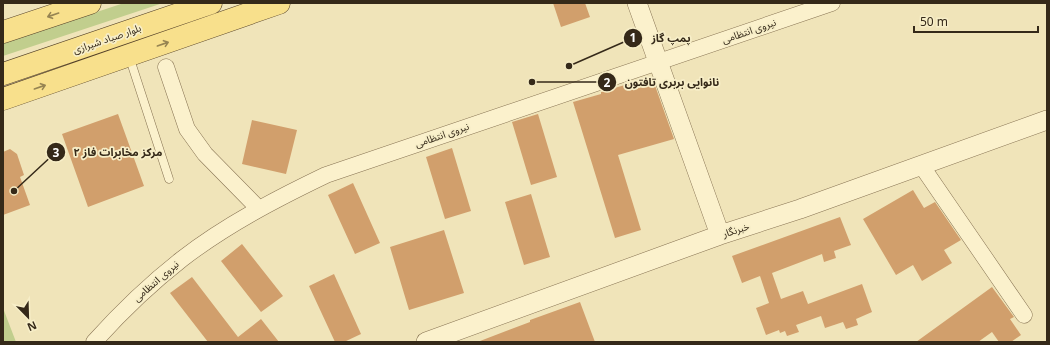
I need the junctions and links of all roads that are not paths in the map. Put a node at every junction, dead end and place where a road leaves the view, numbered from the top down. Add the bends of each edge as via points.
1 (90, 3) edge
2 (211, 3) edge
3 (280, 3) edge
4 (637, 3) edge
5 (832, 3) edge
6 (3, 32) edge
7 (129, 56) junction
8 (658, 62) junction
9 (166, 67) dead end
10 (3, 74) edge
11 (3, 99) edge
12 (1047, 120) edge
13 (921, 165) junction
14 (169, 179) dead end
15 (259, 209) junction
16 (720, 235) junction
17 (1024, 315) dead end
18 (94, 342) edge
19 (426, 342) edge

1 -> 6 main road
2 - 10 main road, بلوار صیاد شیرازی
7 -> 3 main road
4 - 8 street
5 - 8 street, نیروی انتظامی
11 -> 7 main road
7 - 14 lane
8 - 15 street, نیروی انتظامی via 326,175
8 - 16 street
9 - 15 street via 187,129 205,154
12 - 13 street, خبرنگار
13 - 16 street, خبرنگار
13 - 17 street
15 - 18 street, نیروی انتظامی via 182,258 118,315
16 - 19 street, خبرنگار

